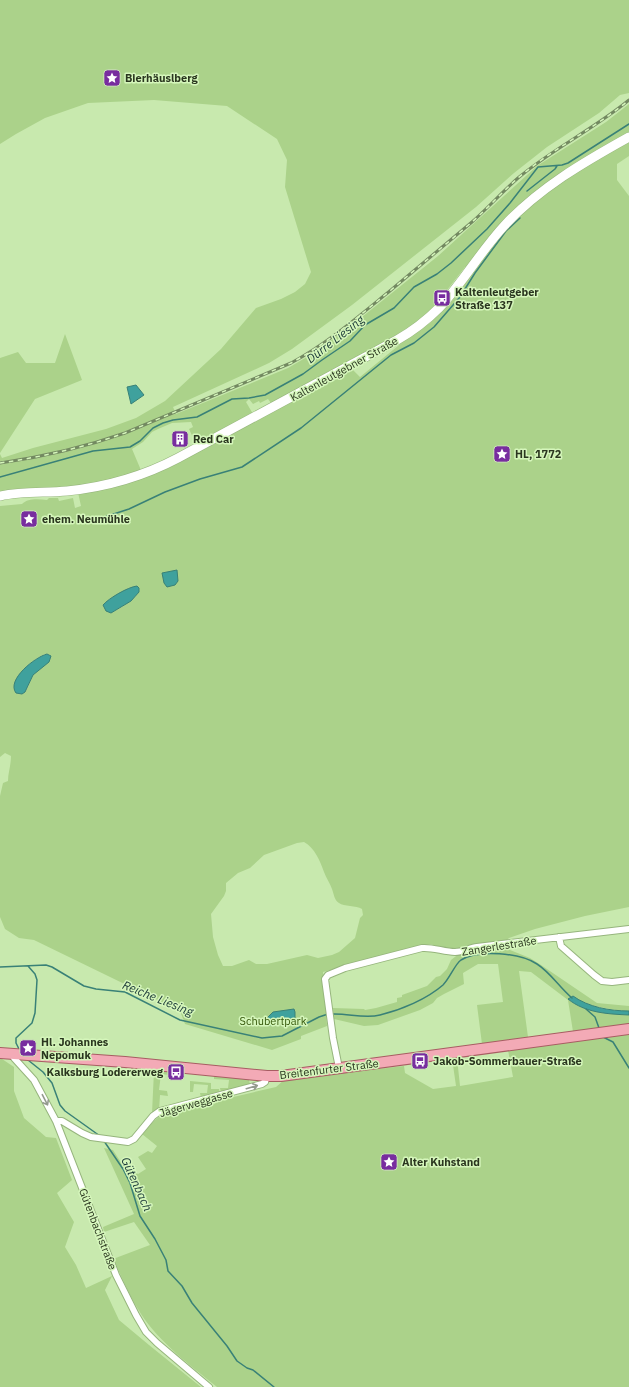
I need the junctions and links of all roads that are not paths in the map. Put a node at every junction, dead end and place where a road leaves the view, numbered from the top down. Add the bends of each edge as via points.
1 (629, 137) edge
2 (0, 496) edge
3 (629, 929) edge
4 (558, 937) junction
5 (629, 980) edge
6 (629, 1029) edge
7 (0, 1053) edge
8 (13, 1053) junction
9 (340, 1068) junction
10 (267, 1076) junction
11 (56, 1122) junction
12 (209, 1387) edge

1 - 2 main road, Kaltenleutgebner Straße via 573,169 528,203 495,237 440,307 419,326 397,340 150,472 75,490
3 - 4 street, Zangerlestraße
4 - 5 street via 561,946 602,981
4 - 9 street, Zangerlestraße via 477,947 457,952 422,948 345,968 328,975 325,977 330,1021
6 - 9 main road, Breitenfurter Straße
7 - 8 main road
8 - 10 main road, Breitenfurter Straße
8 -> 11 street, Gütenbachstraße via 14,1058 34,1080
9 - 10 main road, Breitenfurter Straße
11 -> 10 street, Jägerweggasse via 62,1121 95,1138 128,1142 160,1112 262,1084
11 - 12 street, Gütenbachstraße via 116,1275 136,1315 146,1332 157,1343

